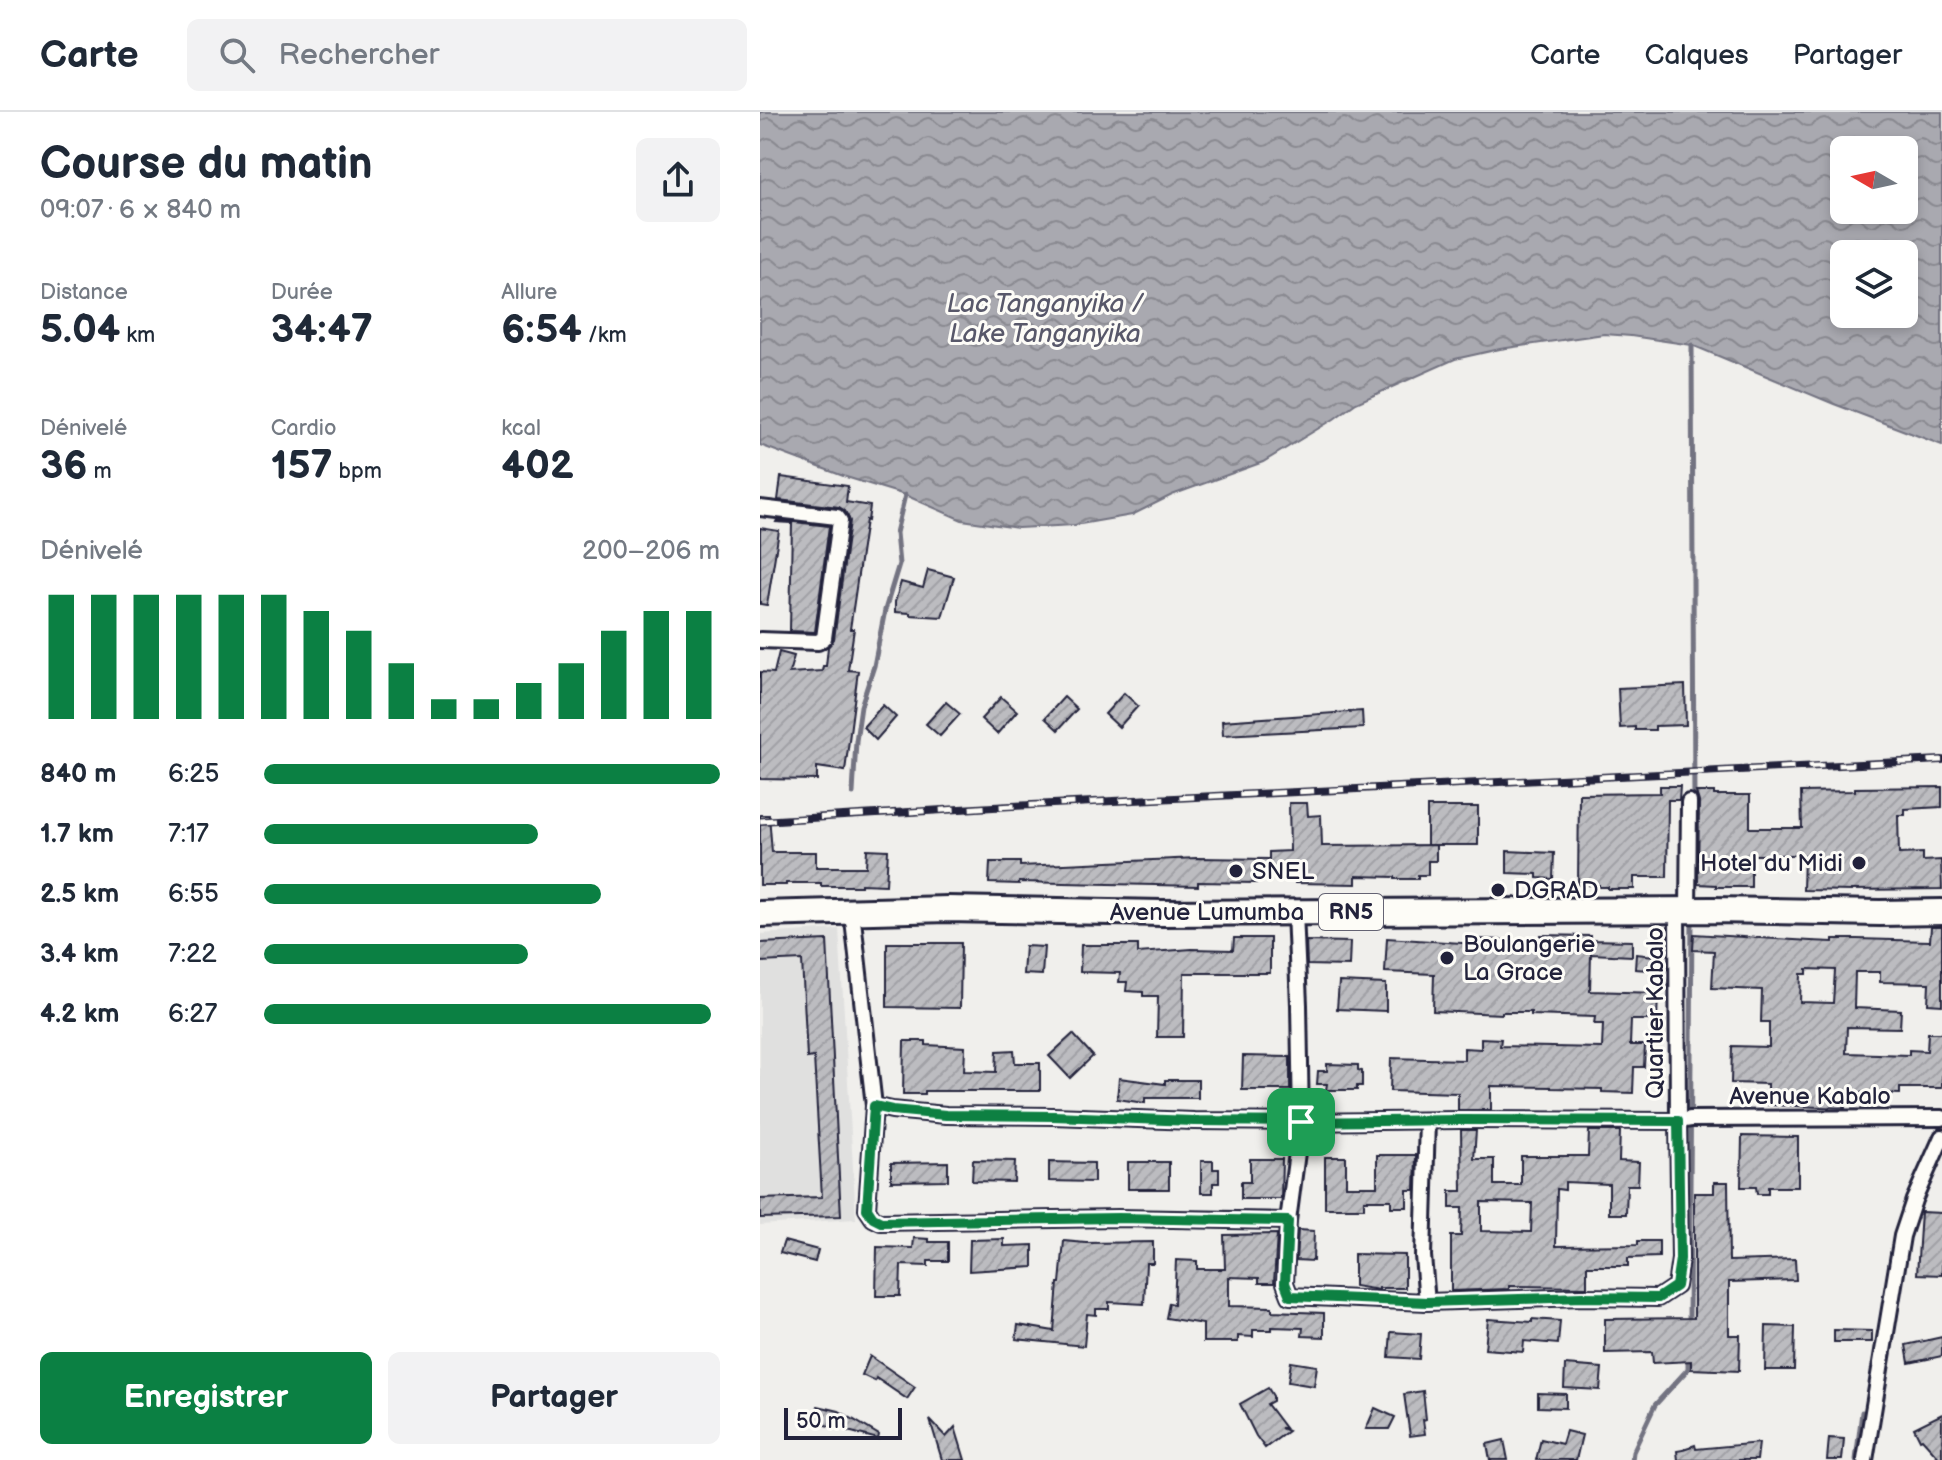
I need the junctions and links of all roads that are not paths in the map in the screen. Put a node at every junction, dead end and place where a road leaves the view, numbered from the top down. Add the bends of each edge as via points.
1 (760, 508) edge
2 (760, 640) edge
3 (1689, 802) dead end
4 (852, 911) junction
5 (1295, 912) junction
6 (1683, 912) junction
7 (1942, 912) edge
8 (760, 914) edge
9 (874, 1106) junction
10 (1942, 1118) edge
11 (1427, 1121) junction
12 (1678, 1121) junction
13 (1301, 1122) junction
14 (1942, 1137) edge
15 (1288, 1221) junction
16 (1427, 1302) junction
17 (1865, 1460) edge

1 - 2 street via 840,521 824,638
3 - 6 street, Quartier Kabalo
4 - 5 highway, Avenue Lumumba / RN5
4 - 8 highway, Avenue Lumumba / RN5
4 - 9 street
5 - 6 highway, Avenue Lumumba / RN5
5 - 13 street
6 - 7 highway, Avenue Lumumba / RN5
6 - 12 street, Quartier Kabalo
9 - 13 street, Quartier Kabalo via 946,1115
9 - 15 street via 867,1209 881,1222
10 - 12 street, Avenue Kabalo
11 - 12 street, Quartier Kabalo
11 - 13 street, Quartier Kabalo
11 - 16 street
12 - 16 street via 1676,1286 1658,1298
13 - 15 street
14 - 17 street via 1902,1236
15 - 16 street via 1285,1283 1290,1296

